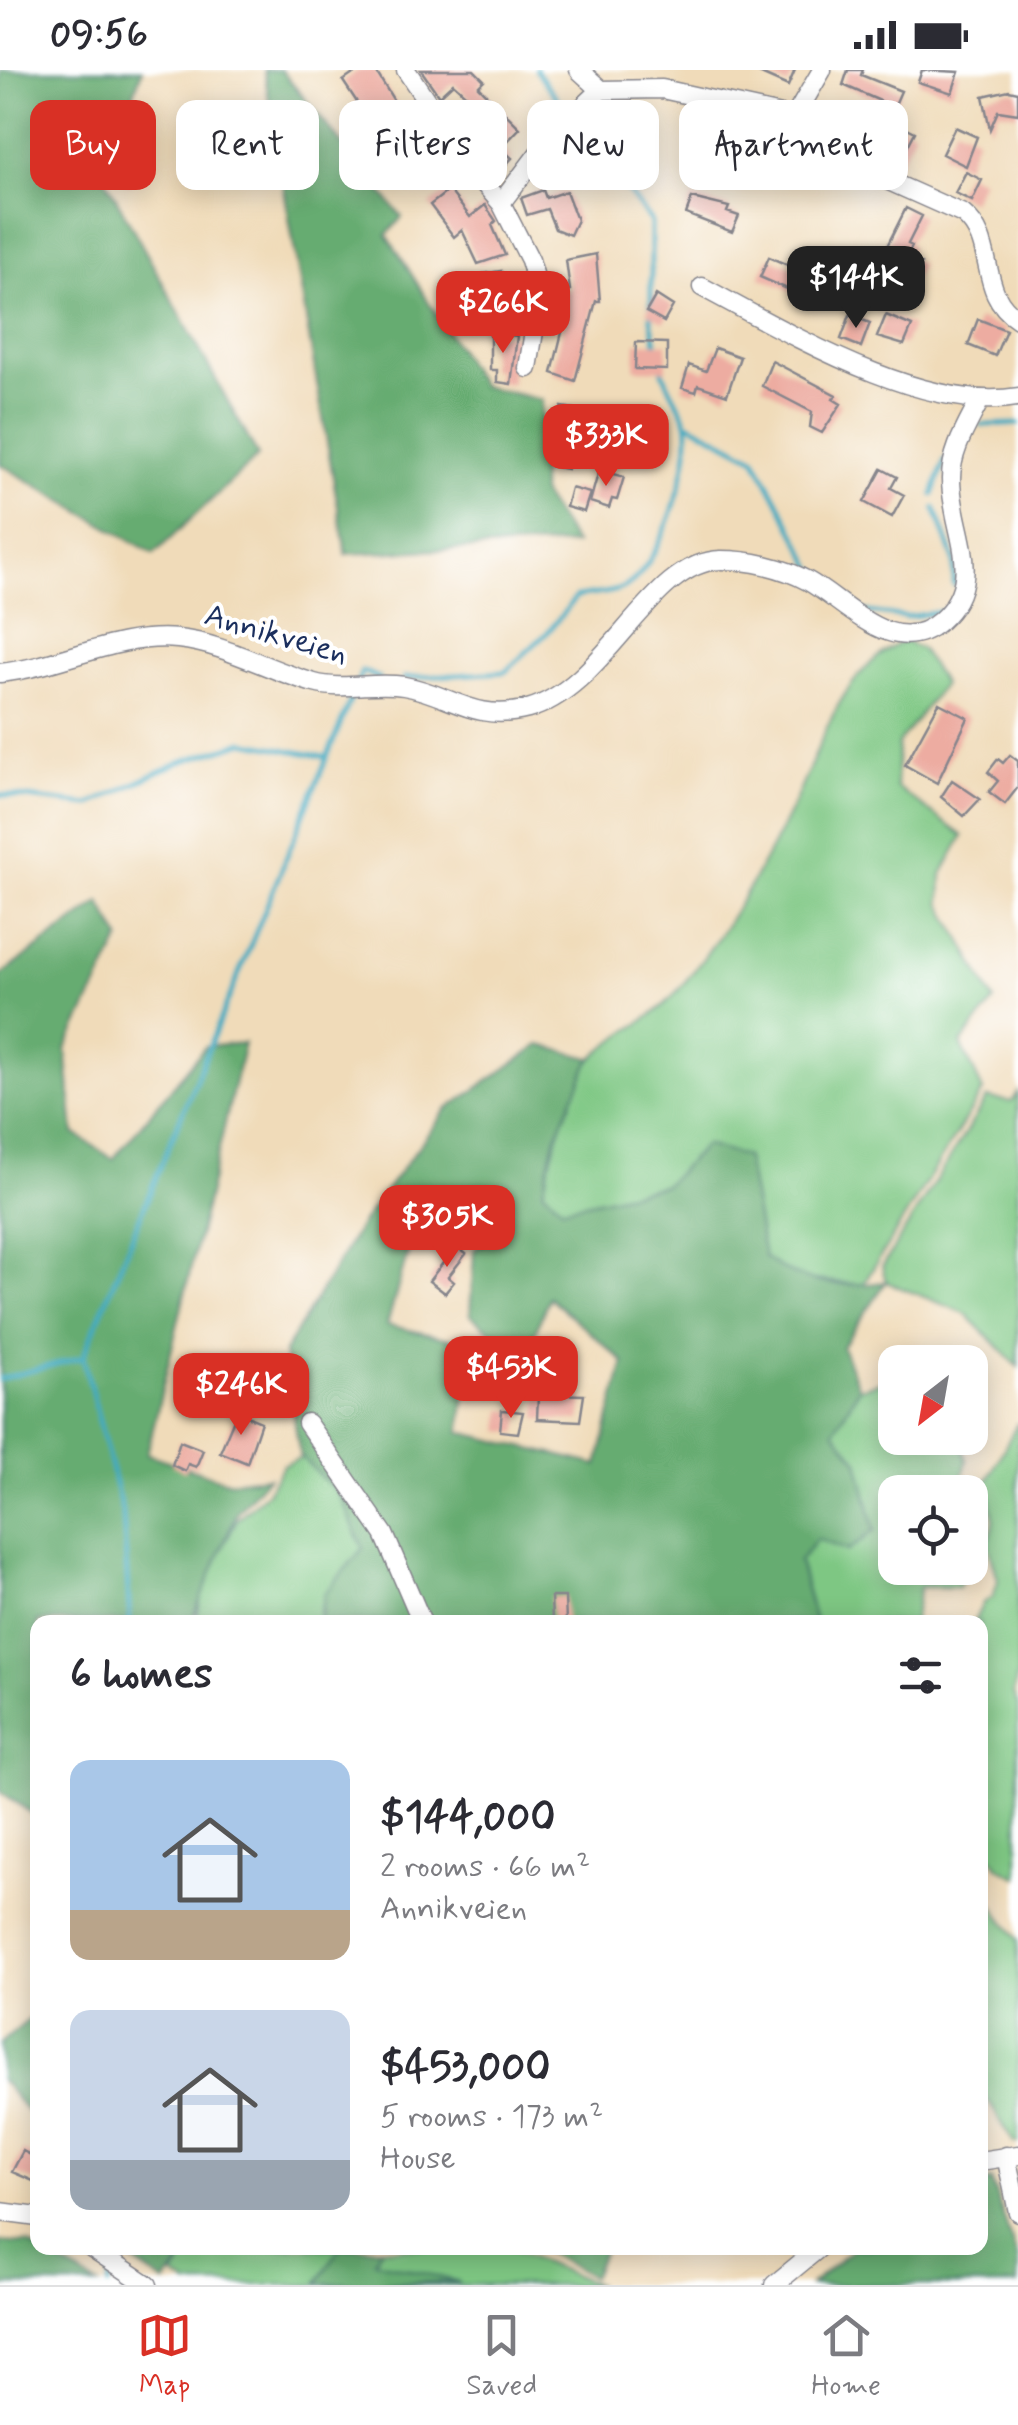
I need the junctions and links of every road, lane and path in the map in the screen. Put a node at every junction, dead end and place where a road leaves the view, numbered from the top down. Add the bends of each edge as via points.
1 (406, 70) edge
2 (579, 70) edge
3 (822, 70) edge
4 (601, 90) junction
5 (712, 100) edge
6 (804, 100) edge
7 (908, 189) edge
8 (500, 203) junction
9 (702, 286) dead end
10 (1018, 319) edge
11 (528, 368) dead end
12 (1018, 397) edge
13 (972, 415) junction
14 (0, 672) edge
15 (307, 1423) dead end
16 (419, 1615) edge
17 (1012, 2156) edge
18 (0, 2212) edge
19 (1018, 2212) edge
20 (30, 2216) edge
21 (103, 2255) edge
22 (810, 2255) edge
23 (148, 2285) edge
24 (774, 2285) edge

1 - 8 street
2 - 4 street
3 - 6 street
4 - 5 street via 662,89
4 - 8 street via 550,138
7 - 10 street via 979,226 992,291
8 - 11 street via 540,295
9 - 13 street via 831,356
12 - 13 street
13 - 14 street, Annikveien via 951,476 966,574 952,608 925,632 899,635 877,628 791,573 718,560 670,582 600,664 568,688 532,708 503,714 405,686 317,684 222,648 171,638 119,643
15 - 16 street via 384,1534
17 - 19 street
18 - 20 street
21 - 23 street
22 - 24 street

